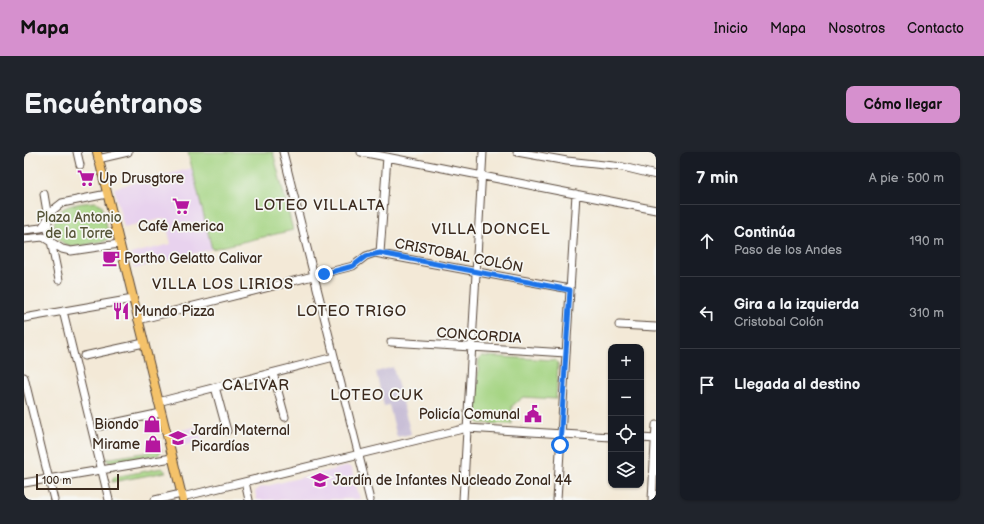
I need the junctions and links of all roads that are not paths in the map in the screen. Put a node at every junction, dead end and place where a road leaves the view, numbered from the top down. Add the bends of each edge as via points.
1 (77, 152) edge
2 (128, 152) edge
3 (282, 152) edge
4 (361, 152) edge
5 (483, 152) edge
6 (517, 152) edge
7 (97, 155) edge
8 (387, 157) junction
9 (80, 165) dead end
10 (656, 175) edge
11 (482, 177) junction
12 (44, 194) dead end
13 (107, 194) junction
14 (576, 194) junction
15 (656, 210) edge
16 (48, 218) junction
17 (24, 230) edge
18 (24, 239) edge
19 (51, 241) junction
20 (119, 244) junction
21 (380, 253) junction
22 (476, 272) junction
23 (314, 276) junction
24 (59, 280) dead end
25 (570, 290) junction
26 (133, 299) junction
27 (63, 311) junction
28 (24, 318) edge
29 (138, 320) junction
30 (619, 325) dead end
31 (656, 327) edge
32 (391, 342) dead end
33 (144, 343) junction
34 (472, 347) junction
35 (566, 353) junction
36 (84, 356) dead end
37 (334, 357) junction
38 (273, 372) junction
39 (24, 377) edge
40 (215, 387) junction
41 (158, 402) junction
42 (161, 413) junction
43 (285, 417) dead end
44 (656, 425) edge
45 (100, 426) dead end
46 (467, 428) junction
47 (227, 431) dead end
48 (561, 433) junction
49 (608, 436) edge
50 (644, 438) edge
51 (656, 439) edge
52 (358, 454) junction
53 (172, 458) junction
54 (102, 470) junction
55 (49, 479) junction
56 (245, 482) junction
57 (24, 484) edge
58 (182, 497) edge
59 (54, 500) edge
60 (109, 500) edge
61 (155, 500) edge
62 (250, 500) edge
63 (370, 500) edge
64 (463, 500) edge
65 (557, 500) edge
66 (652, 500) edge

1 - 9 street
2 - 7 street
3 - 23 street
4 - 8 street
5 - 11 street
6 - 10 street via 624,167
7 - 13 main road
8 - 11 street
8 - 21 street
11 - 14 street
11 - 22 street
12 - 16 street
13 - 16 street via 62,203
13 - 20 main road
14 - 15 street
14 - 25 street
16 - 17 street via 41,228
16 - 19 street
18 - 19 street via 40,236
19 - 20 street via 71,252
19 - 24 street
20 - 26 main road
21 - 22 street, CRISTOBAL COLÓN
21 - 23 street, CRISTOBAL COLÓN via 366,256 353,266
22 - 25 street, CRISTOBAL COLÓN
22 - 34 street
23 - 29 street, CRISTOBAL COLÓN
23 - 37 street
25 - 35 street
26 - 27 street
26 - 29 main road
27 - 28 street
27 - 54 street
29 - 33 main road
30 - 31 street
32 - 34 street, CONCORDIA
33 - 36 street
33 - 41 main road
34 - 35 street, CONCORDIA
34 - 46 street
35 - 48 street
37 - 38 street
37 - 52 street
38 - 40 street
38 - 43 street
39 - 55 street
40 - 41 street
40 - 47 street
41 - 42 main road
42 - 45 street
42 - 53 main road
44 - 51 street
46 - 48 street
46 - 52 street
46 - 64 street
48 - 49 street
48 - 65 street
50 - 51 street
51 - 66 street
52 - 56 street
52 - 63 street
53 - 54 street
53 - 58 main road
54 - 55 street
54 - 60 street
55 - 57 street
55 - 59 street
56 - 58 street
56 - 62 street
58 - 61 street

